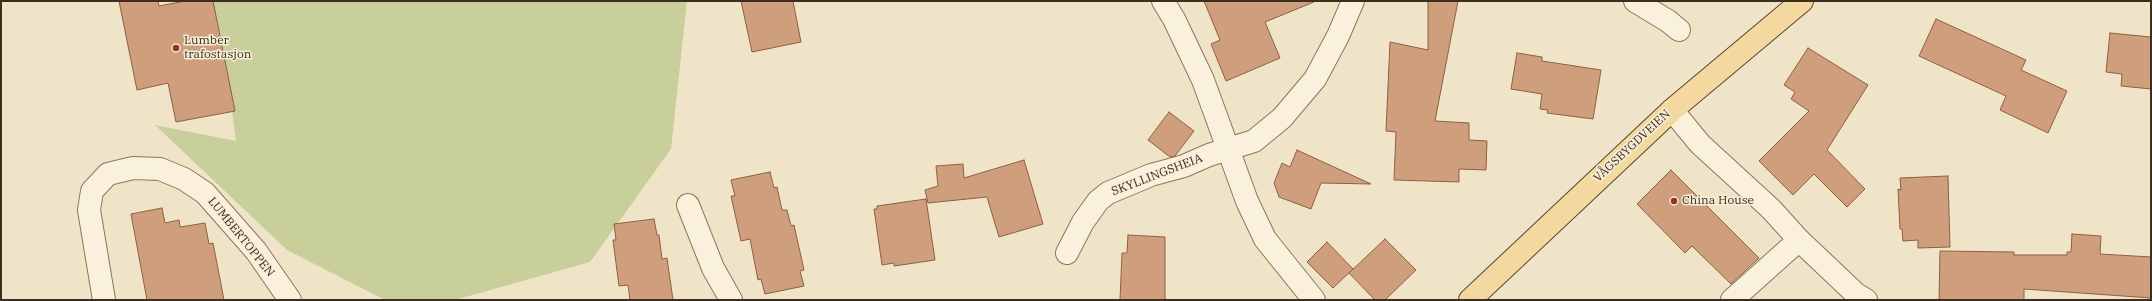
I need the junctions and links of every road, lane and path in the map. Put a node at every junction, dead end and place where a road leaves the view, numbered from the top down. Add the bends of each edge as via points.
1 (1162, 1) edge
2 (1353, 1) edge
3 (1634, 1) edge
4 (1802, 1) edge
5 (1679, 30) dead end
6 (1672, 110) junction
7 (1229, 148) junction
8 (688, 206) dead end
9 (1799, 240) junction
10 (1067, 253) dead end
11 (104, 300) edge
12 (290, 300) edge
13 (732, 300) edge
14 (1314, 300) edge
15 (1470, 300) edge
16 (1732, 300) edge
17 (1866, 300) edge

1 - 7 street via 1174,19 1203,80
2 - 7 street, SKYLLINGSHEIA via 1338,36 1310,84 1282,118 1254,141
3 - 5 street
4 - 6 main road, VÅGSBYGDVEIEN
6 - 9 street via 1700,144 1771,209
6 - 15 main road, VÅGSBYGDVEIEN
7 - 10 street, SKYLLINGSHEIA via 1108,193 1098,201 1083,222
7 - 14 street via 1247,200 1265,239
8 - 13 street via 713,268
9 - 16 street
9 - 17 street via 1856,294
11 - 12 street, LUMBERTOPPEN via 89,210 92,191 108,174 133,168 160,169 184,179 205,193 256,251

